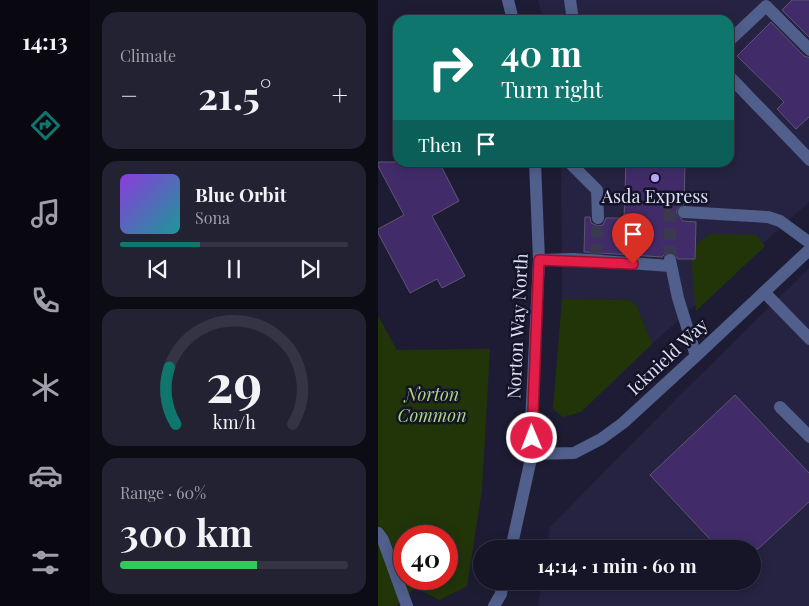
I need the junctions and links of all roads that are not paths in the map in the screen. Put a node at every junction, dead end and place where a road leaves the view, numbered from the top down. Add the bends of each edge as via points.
1 (508, 0) edge
2 (570, 0) edge
3 (512, 15) edge
4 (572, 15) edge
5 (734, 36) edge
6 (810, 50) edge
7 (734, 81) edge
8 (810, 160) edge
9 (535, 167) edge
10 (574, 167) edge
11 (684, 212) tunnel mouth
12 (598, 218) tunnel mouth
13 (810, 243) edge
14 (810, 249) edge
15 (539, 260) junction
16 (764, 292) junction
17 (810, 340) edge
18 (696, 356) junction
19 (780, 407) dead end
20 (810, 438) edge
21 (532, 454) junction
22 (378, 533) edge
23 (513, 540) edge
24 (502, 590) edge
25 (407, 606) edge
26 (494, 606) edge

1 - 3 street
2 - 4 street
5 - 6 street via 766,6
7 - 8 street
9 - 15 street, Norton Way North
10 - 12 street via 597,190
11 - 13 street via 768,217 780,221
14 - 16 street, Icknield Way
15 - 18 street via 596,258 670,262
15 - 21 street, Norton Way North
16 - 17 street
16 - 18 street, Icknield Way
18 - 21 street, Icknield Way via 623,423 589,447 574,453
19 - 20 street
21 - 23 street, Norton Way North
22 - 25 street
24 - 26 street

